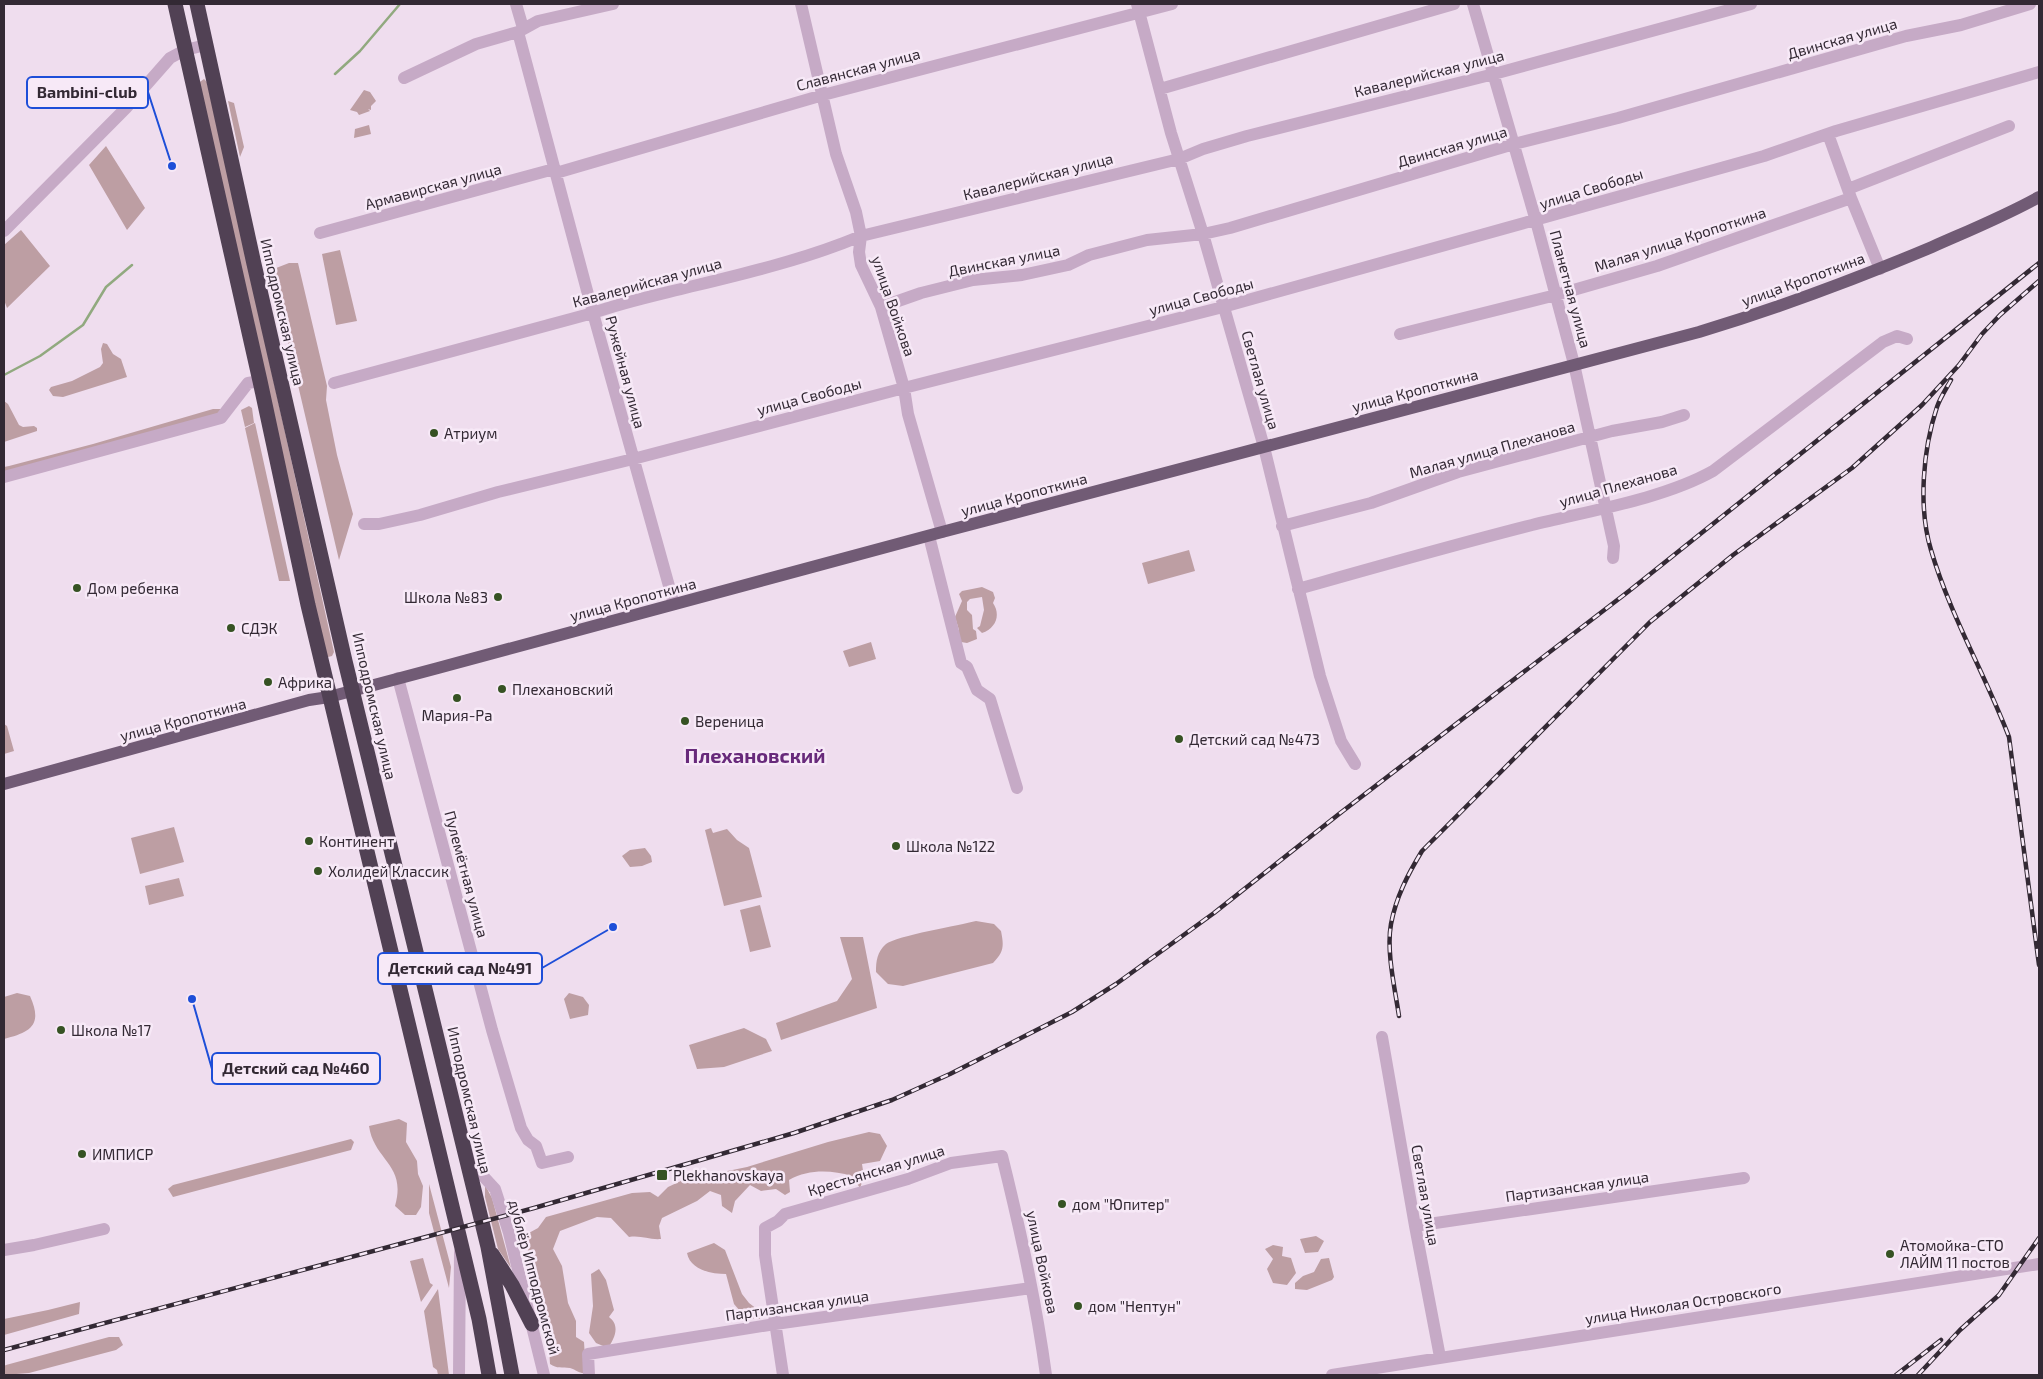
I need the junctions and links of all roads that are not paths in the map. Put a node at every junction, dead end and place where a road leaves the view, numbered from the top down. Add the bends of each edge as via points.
1 (175, 4) edge
2 (197, 4) edge
3 (516, 4) edge
4 (613, 4) edge
5 (801, 4) edge
6 (1172, 4) edge
7 (1454, 4) edge
8 (1473, 4) edge
9 (1751, 4) edge
10 (2030, 4) edge
11 (1138, 8) edge
12 (520, 30) junction
13 (206, 45) junction
14 (185, 50) junction
15 (2039, 72) edge
16 (212, 73) junction
17 (1494, 74) junction
18 (191, 78) junction
19 (404, 78) dead end
20 (1160, 90) junction
21 (823, 95) junction
22 (2008, 126) dead end
23 (1828, 134) junction
24 (1514, 144) junction
25 (1179, 159) junction
26 (555, 171) junction
27 (1850, 194) junction
28 (2039, 197) edge
29 (1536, 221) junction
30 (4, 231) edge
31 (320, 233) dead end
32 (1203, 234) junction
33 (861, 236) junction
34 (1880, 269) junction
35 (1556, 295) junction
36 (881, 307) junction
37 (1223, 307) junction
38 (593, 313) junction
39 (1400, 334) dead end
40 (1907, 339) dead end
41 (1574, 364) junction
42 (260, 380) junction
43 (334, 383) dead end
44 (904, 388) junction
45 (1684, 416) dead end
46 (1590, 439) junction
47 (1264, 447) junction
48 (634, 459) junction
49 (4, 477) edge
50 (1604, 507) junction
51 (364, 524) dead end
52 (1282, 526) junction
53 (942, 532) junction
54 (929, 536) junction
55 (1613, 558) dead end
56 (1298, 589) junction
57 (674, 604) junction
58 (398, 678) junction
59 (352, 690) junction
60 (329, 697) junction
61 (1355, 764) dead end
62 (4, 784) edge
63 (1017, 788) dead end
64 (1382, 1037) dead end
65 (568, 1156) dead end
66 (1002, 1156) joint
67 (469, 1170) junction
68 (1744, 1178) dead end
69 (1415, 1226) junction
70 (104, 1230) dead end
71 (460, 1242) junction
72 (488, 1247) junction
73 (4, 1250) edge
74 (2039, 1264) edge
75 (1031, 1288) junction
76 (532, 1324) junction
77 (775, 1324) junction
78 (1440, 1358) junction
79 (459, 1375) edge
80 (489, 1375) edge
81 (512, 1375) edge
82 (544, 1375) edge
83 (589, 1375) edge
84 (783, 1375) edge
85 (1046, 1375) edge
86 (1332, 1375) edge

1 - 14 highway
2 - 13 highway, Ипподромская улица
3 - 12 street, Ружейная улица
4 - 12 street via 538,21
5 - 21 street, улица Войкова
6 - 11 street, Славянская улица
7 - 20 street
8 - 17 street, Планетная улица
9 - 17 street, Кавалерийская улица
10 - 24 street, Двинская улица via 1627,116
11 - 20 street, Светлая улица
11 - 21 street, Славянская улица
12 - 19 street via 476,44
12 - 26 street, Ружейная улица
13 - 14 street
13 - 16 highway, Ипподромская улица
14 - 18 highway
14 - 30 street via 170,58 126,108
15 - 23 street, улица Свободы
16 - 18 highway via 197,72
16 - 59 highway, Ипподромская улица
17 - 24 street, Планетная улица
17 - 25 street, Кавалерийская улица via 1247,136 1203,148
18 - 42 highway
20 - 25 street, Светлая улица
21 - 26 street, Славянская улица
21 - 33 street, улица Войкова via 836,154
22 - 27 street, Малая улица Кропоткина
23 - 27 street
23 - 29 street, улица Свободы via 1764,156
24 - 29 street, Планетная улица
24 - 32 street, Двинская улица
25 - 32 street, Светлая улица
25 - 33 street, Кавалерийская улица
26 - 31 street, Армавирская улица
26 - 38 street, Ружейная улица
27 - 34 street
27 - 35 street, Малая улица Кропоткина via 1657,266
28 - 34 main road, улица Кропоткина
29 - 35 street, Планетная улица
29 - 37 street, улица Свободы
32 - 36 street, Двинская улица via 1147,240 1089,255 1068,265 1022,275 973,280
32 - 37 street, Светлая улица
33 - 36 street, улица Войкова via 861,266
33 - 38 street, Кавалерийская улица via 832,248
34 - 41 main road, улица Кропоткина via 1754,315
35 - 39 street, Малая улица Кропоткина
35 - 41 street, Планетная улица
36 - 44 street, улица Войкова
37 - 44 street, улица Свободы
37 - 47 street, Светлая улица
38 - 43 street, Кавалерийская улица
38 - 48 street, Ружейная улица
40 - 50 street, улица Плеханова via 1897,336 1883,342 1713,471 1652,495
41 - 46 street, Планетная улица
41 - 47 main road, улица Кропоткина
42 - 49 street via 248,383 221,418
42 - 60 highway
44 - 48 street, улица Свободы
44 - 53 street, улица Войкова via 908,414
45 - 46 street, Малая улица Плеханова via 1612,431
46 - 50 street, Планетная улица
46 - 52 street, Малая улица Плеханова via 1458,472 1371,503
47 - 52 street, Светлая улица
47 - 53 main road, улица Кропоткина
48 - 51 street, улица Свободы via 498,492 420,515
48 - 57 street, Ружейная улица
50 - 55 street, Планетная улица via 1614,546
50 - 56 street, улица Плеханова
52 - 56 street, Светлая улица
53 - 54 main road, улица Кропоткина
54 - 57 main road, улица Кропоткина
54 - 63 street via 961,663 967,667 977,690 990,699
56 - 61 street, Светлая улица via 1320,676 1341,741
57 - 58 main road, улица Кропоткина
58 - 59 main road, улица Кропоткина
58 - 65 street, Пулемётная улица via 521,1128 536,1146 542,1163
59 - 60 main road, улица Кропоткина
59 - 67 highway, Ипподромская улица
60 - 62 main road, улица Кропоткина
60 - 71 highway
64 - 69 street, Светлая улица
66 - 75 street, улица Войкова
66 - 77 street, Крестьянская улица via 951,1163 908,1179 785,1214 765,1228 765,1255
67 - 72 highway, Ипподромская улица
67 - 76 street, дублёр Ипподромской via 483,1176 495,1189
68 - 69 street, Партизанская улица
69 - 78 street, Светлая улица
70 - 73 street
71 - 79 street
71 - 80 highway
72 - 76 highway
72 - 81 highway, Ипподромская улица
74 - 78 street, улица Николая Островского
75 - 77 street, Партизанская улица
75 - 85 street, улица Войкова
76 - 82 street, дублёр Ипподромской
77 - 83 street, Партизанская улица via 588,1354
77 - 84 street
78 - 86 street, улица Николая Островского

